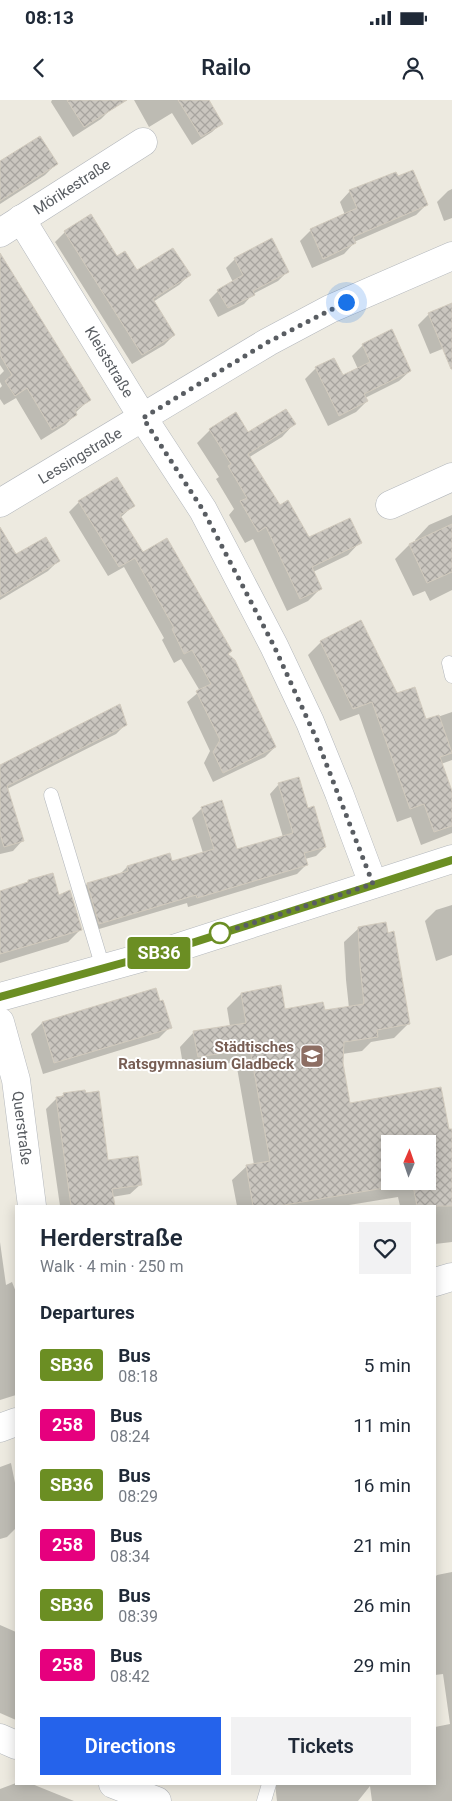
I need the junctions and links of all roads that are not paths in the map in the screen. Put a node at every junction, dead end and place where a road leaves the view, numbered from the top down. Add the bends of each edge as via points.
1 (143, 142) dead end
2 (11, 226) edge
3 (452, 256) edge
4 (143, 418) junction
5 (452, 477) edge
6 (0, 503) edge
7 (390, 505) dead end
8 (51, 795) dead end
9 (452, 860) edge
10 (373, 884) junction
11 (103, 968) junction
12 (0, 997) edge
13 (0, 1022) edge
14 (32, 1205) edge
15 (452, 1277) edge
16 (436, 1282) edge
17 (15, 1422) edge
18 (0, 1428) edge
19 (0, 1738) edge
20 (15, 1745) edge
21 (116, 1785) edge
22 (269, 1785) edge
23 (156, 1801) edge
24 (264, 1801) edge

1 - 2 street, Mörikestraße
2 - 4 street, Kleiststraße
3 - 4 street, Lessingstraße via 330,309 268,342
4 - 6 street, Lessingstraße
4 - 10 street, Kleiststraße via 203,510 274,646 317,740
5 - 7 street
8 - 11 lane
9 - 10 street
10 - 11 street via 173,949
11 - 12 street
13 - 14 street, Querstraße via 16,1080
15 - 16 street
17 - 18 street
19 - 20 street
21 - 23 street
22 - 24 lane

